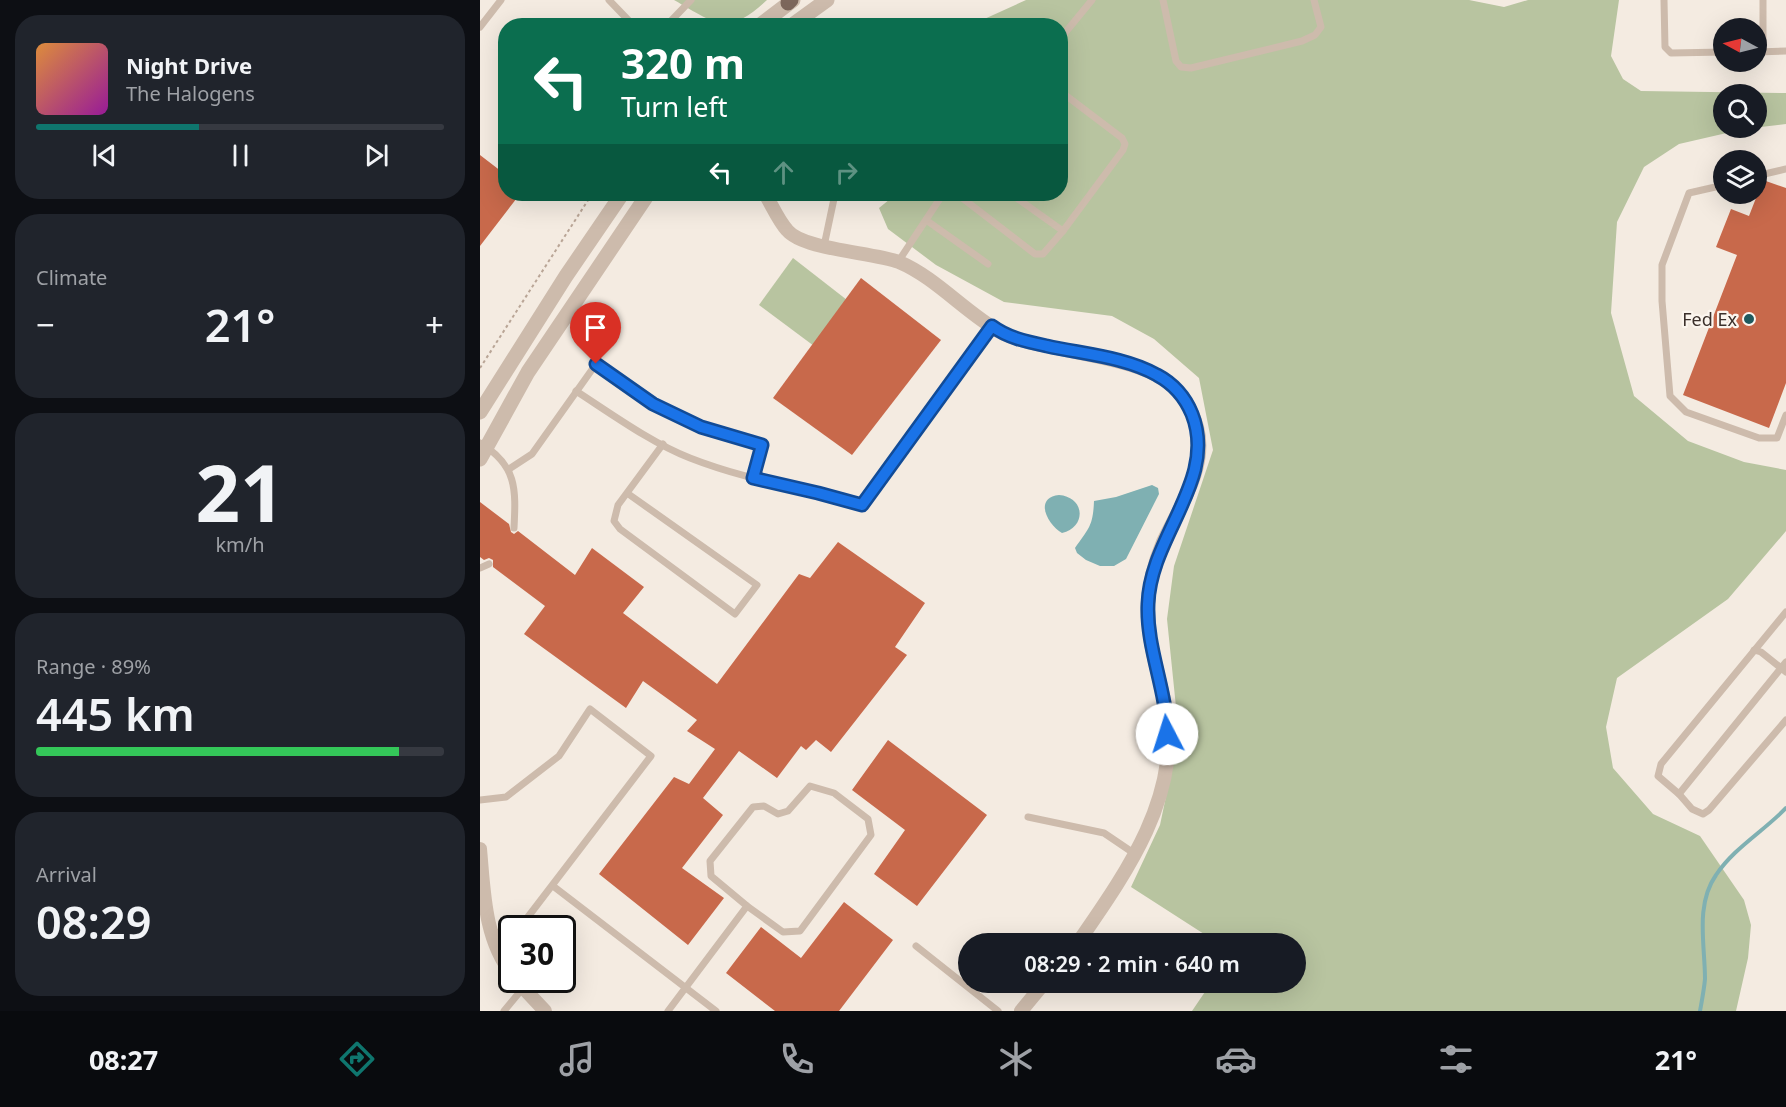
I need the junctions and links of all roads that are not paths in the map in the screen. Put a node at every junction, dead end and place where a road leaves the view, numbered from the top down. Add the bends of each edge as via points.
1 (501, 0) edge
2 (609, 0) edge
3 (827, 0) edge
4 (1092, 0) edge
5 (1163, 0) edge
6 (1314, 0) edge
7 (1664, 0) edge
8 (1763, 0) edge
9 (790, 1) edge
10 (686, 2) edge
11 (626, 18) edge
12 (673, 18) edge
13 (769, 18) edge
14 (802, 18) edge
15 (1762, 18) edge
16 (481, 24) edge
17 (1068, 29) edge
18 (1786, 51) edge
19 (1713, 52) edge
20 (1767, 52) edge
21 (1068, 97) edge
22 (1786, 169) edge
23 (1767, 173) edge
24 (1713, 187) edge
25 (617, 201) edge
26 (643, 201) edge
27 (769, 201) edge
28 (834, 201) edge
29 (938, 201) edge
30 (966, 201) edge
31 (1021, 201) edge
32 (926, 220) junction
33 (1063, 231) junction
34 (824, 246) junction
35 (898, 262) junction
36 (988, 264) dead end
37 (992, 326) junction
38 (576, 391) junction
39 (480, 412) edge
40 (1786, 415) edge
41 (663, 444) junction
42 (482, 450) edge
43 (509, 470) junction
44 (753, 478) junction
45 (627, 493) junction
46 (514, 528) dead end
47 (489, 564) dead end
48 (480, 568) edge
49 (1786, 612) edge
50 (1754, 650) junction
51 (1784, 667) edge
52 (1786, 720) edge
53 (1679, 794) junction
54 (480, 800) edge
55 (1028, 817) dead end
56 (480, 849) edge
57 (1135, 854) junction
58 (553, 886) junction
59 (747, 906) junction
60 (530, 915) edge
61 (498, 932) edge
62 (1084, 933) edge
63 (492, 934) junction
64 (916, 946) dead end
65 (498, 953) edge
66 (686, 988) junction
67 (514, 993) edge
68 (528, 993) edge
69 (1036, 993) edge
70 (504, 1011) edge
71 (545, 1011) edge
72 (668, 1011) edge
73 (716, 1011) edge
74 (998, 1011) edge
75 (1021, 1011) edge

1 - 16 lane
2 - 11 lane
3 - 14 street
4 - 17 lane
5 - 6 lane via 1176,62 1191,68 1315,35 1321,27
7 - 19 lane via 1665,47 1671,53
8 - 15 lane
9 - 13 street
10 - 12 lane
18 - 20 lane
21 - 33 lane via 1125,144
22 - 23 lane
24 - 40 lane via 1689,193 1662,265 1670,396 1686,412 1759,438 1777,438
25 - 39 street
26 - 42 street via 528,372
27 - 34 street via 788,233
28 - 34 lane
29 - 32 lane
30 - 33 lane via 1035,254 1043,254
31 - 33 lane
32 - 35 lane
32 - 36 lane
34 - 35 street
35 - 37 street
37 - 44 lane via 862,505
37 - 57 street via 1032,343 1118,361 1159,375 1176,387 1189,405 1197,428 1199,455 1193,481 1162,545 1151,579 1149,632 1167,718 1167,751 1161,790
38 - 41 lane
38 - 43 lane via 532,454
38 - 44 lane via 596,364 653,404 701,427 762,445
41 - 44 lane via 689,458
41 - 45 lane
42 - 43 lane via 495,452
43 - 46 lane via 516,496
45 - 45 lane via 614,521 620,529 735,614 757,585
47 - 48 lane
49 - 50 lane
50 - 51 lane
50 - 53 lane via 1661,764 1658,776
51 - 53 lane
52 - 53 lane via 1709,810 1703,814
54 - 58 lane via 506,797 559,756 590,709 651,756
55 - 57 lane via 1104,833
56 - 63 street
57 - 62 street
58 - 60 lane
58 - 66 lane
59 - 59 lane via 711,876 710,861 753,807 764,806 777,814 788,811 810,786 834,793 868,819 871,835 800,931 783,932
59 - 66 lane
61 - 63 lane
63 - 65 street
64 - 74 lane
66 - 72 lane
66 - 73 lane
67 - 70 lane
68 - 71 street
69 - 75 street

